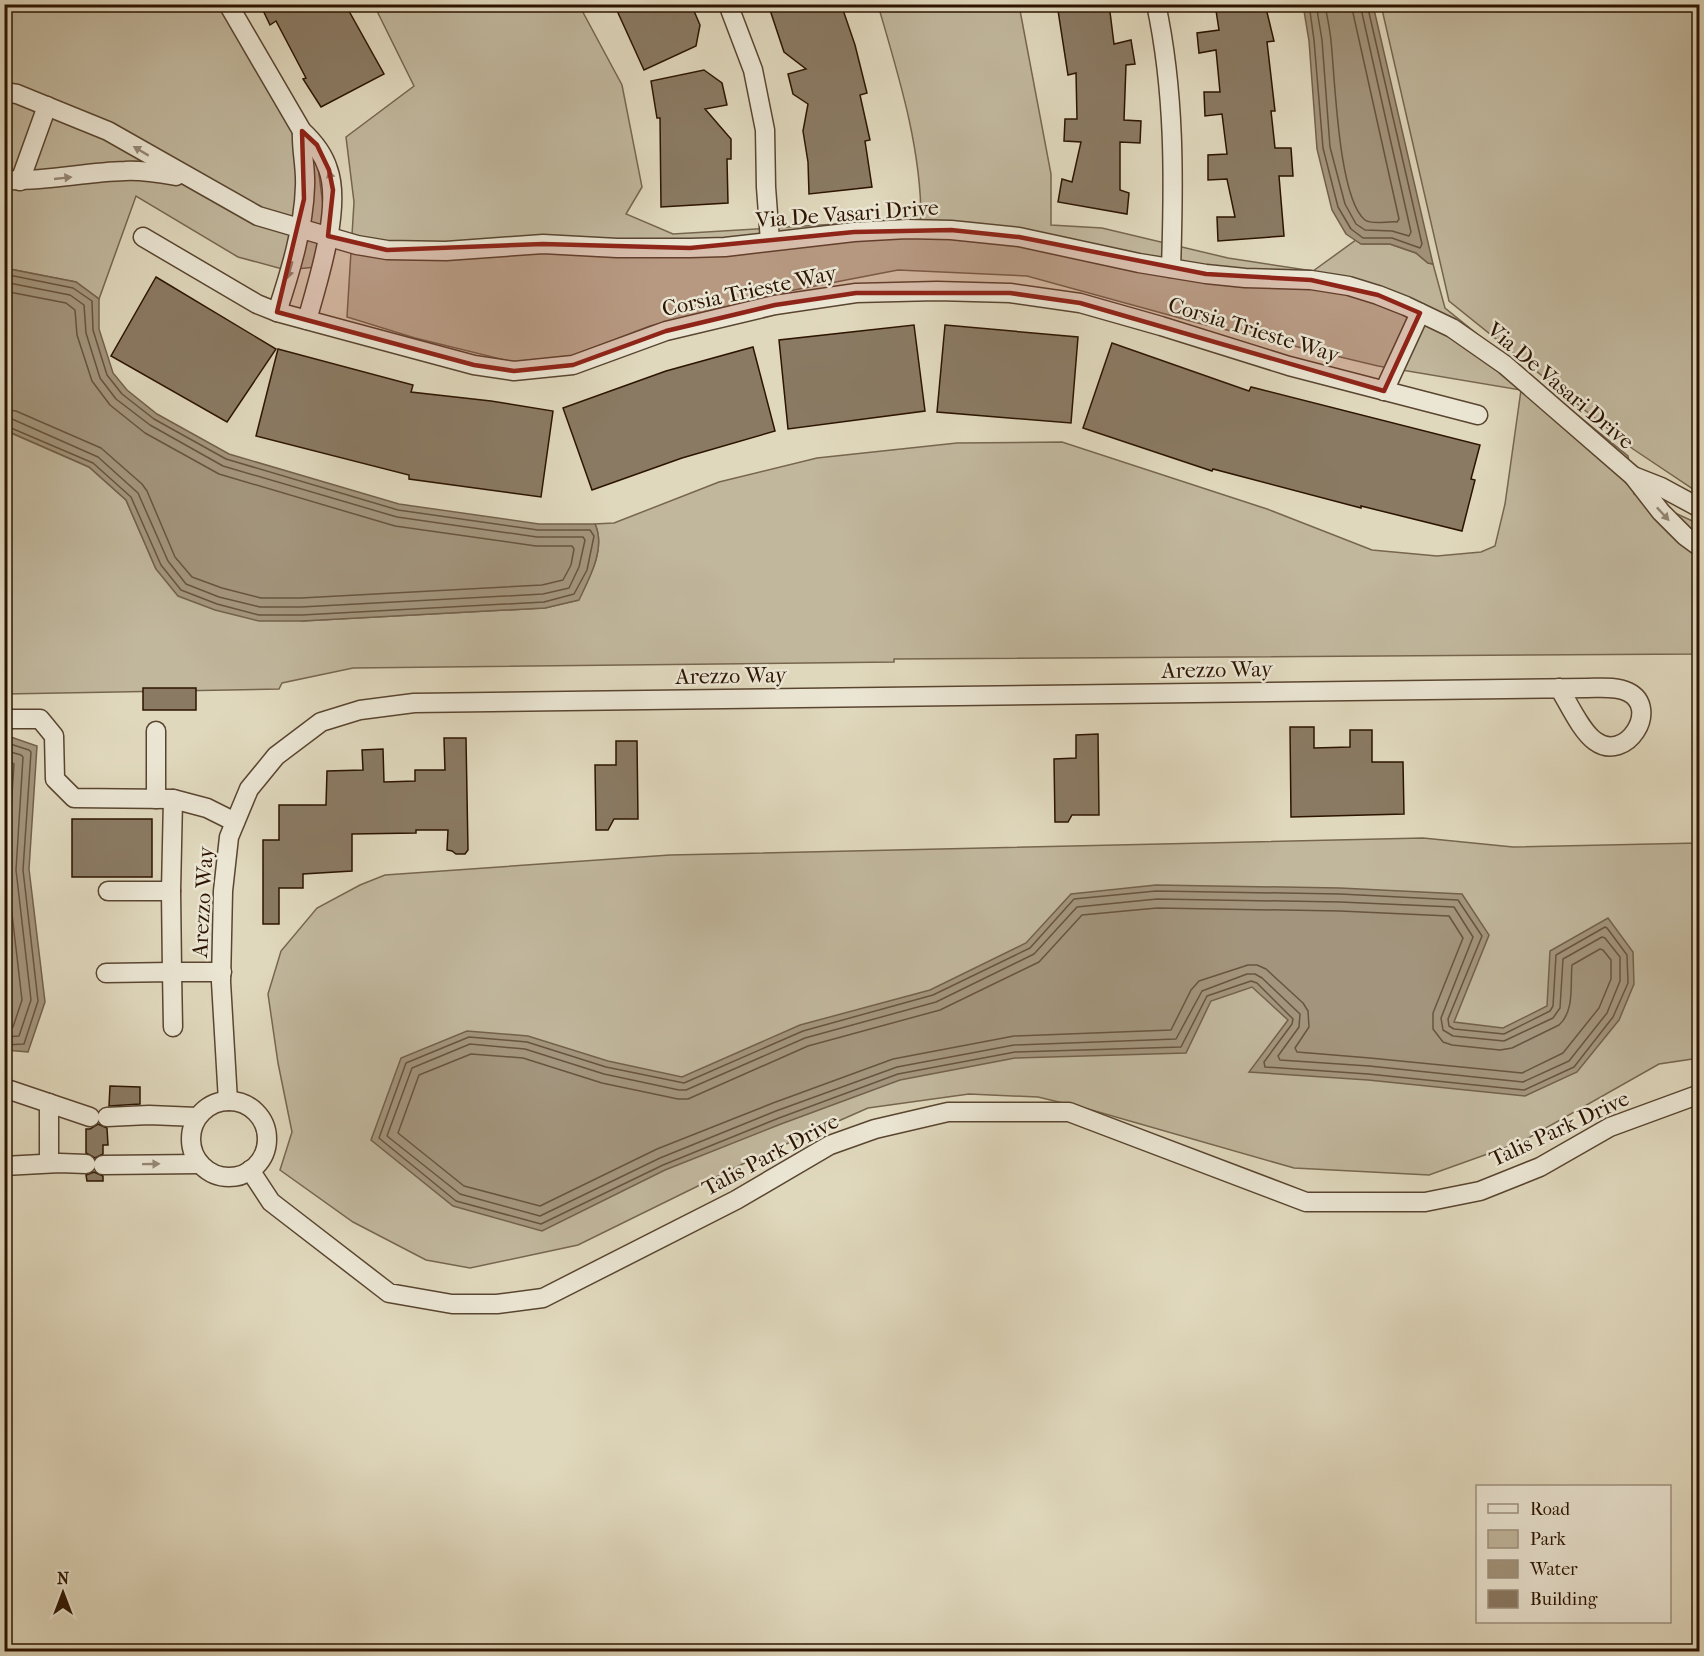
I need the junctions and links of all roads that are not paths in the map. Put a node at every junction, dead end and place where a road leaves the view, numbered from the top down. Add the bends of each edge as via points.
1 (228, 4) edge
2 (728, 4) edge
3 (1156, 4) edge
4 (4, 92) edge
5 (47, 106) junction
6 (302, 131) junction
7 (192, 179) junction
8 (12, 180) edge
9 (299, 227) junction
10 (328, 236) junction
11 (143, 237) dead end
12 (770, 241) junction
13 (1171, 268) junction
14 (277, 312) junction
15 (1420, 312) junction
16 (307, 320) junction
17 (1384, 391) junction
18 (1479, 415) dead end
19 (1633, 476) junction
20 (1700, 508) edge
21 (1700, 547) edge
22 (1559, 688) junction
23 (4, 719) edge
24 (156, 731) dead end
25 (164, 799) junction
26 (235, 822) junction
27 (108, 891) dead end
28 (171, 891) junction
29 (172, 972) junction
30 (222, 972) junction
31 (106, 973) dead end
32 (172, 1027) dead end
33 (4, 1088) edge
34 (1700, 1094) edge
35 (228, 1101) junction
36 (48, 1103) junction
37 (197, 1117) junction
38 (49, 1163) junction
39 (200, 1164) junction
40 (4, 1166) edge
41 (250, 1170) junction

1 - 6 street
2 - 12 street via 753,70 765,130
3 - 13 street via 1170,87
4 - 5 street, Via De Vasari Drive
7 -> 5 street, Via De Vasari Drive via 108,131
5 - 8 street
6 - 9 street via 306,185
10 -> 6 street via 333,190 329,170 317,145
8 -> 7 street, Via De Vasari Drive via 126,171
7 - 9 street, Via De Vasari Drive via 258,216
9 - 10 street, Via De Vasari Drive
9 -> 14 street
10 - 12 street, Via De Vasari Drive via 387,250 446,251 543,244 725,247
10 - 16 street
11 - 14 street, Corsia Trieste Way
12 - 13 street, Via De Vasari Drive via 854,232 951,230 1019,237
13 - 15 street, Via De Vasari Drive via 1349,286
14 - 16 street, Corsia Trieste Way
15 - 17 street
15 - 19 street, Via De Vasari Drive via 1452,328 1505,365
16 - 17 street, Corsia Trieste Way via 474,365 514,371 573,365 666,331 775,305 856,293 1010,293 1080,303
17 - 18 street, Corsia Trieste Way
19 - 20 street, Via De Vasari Drive
19 -> 21 street, Via De Vasari Drive via 1660,513
22 - 22 street, Arezzo Way via 1616,688 1629,692 1638,700 1640,726 1622,744 1597,743 1587,734
22 - 26 street, Arezzo Way via 414,703 360,710 321,722 276,756 249,789
23 - 25 street via 40,719 54,736 55,779 74,798
24 - 25 street
25 - 26 street via 207,808
25 - 28 street
26 - 30 street, Arezzo Way via 226,855
27 - 28 street
28 - 29 street
29 - 30 street
29 - 31 street
29 - 32 street
30 - 35 street, Arezzo Way
33 - 36 street
34 - 41 street, Talis Park Drive via 1610,1127 1540,1167 1480,1191 1425,1202 1306,1202 1069,1112 948,1112 875,1129 830,1145 736,1200 543,1298 496,1304 452,1304 389,1293 271,1202
35 - 37 street via 206,1108
35 - 41 street via 251,1108 265,1128 265,1151
36 - 37 street via 98,1117
36 - 38 street
37 - 39 street via 190,1141
38 -> 39 street
38 - 40 street
39 - 41 street via 218,1176 240,1175

